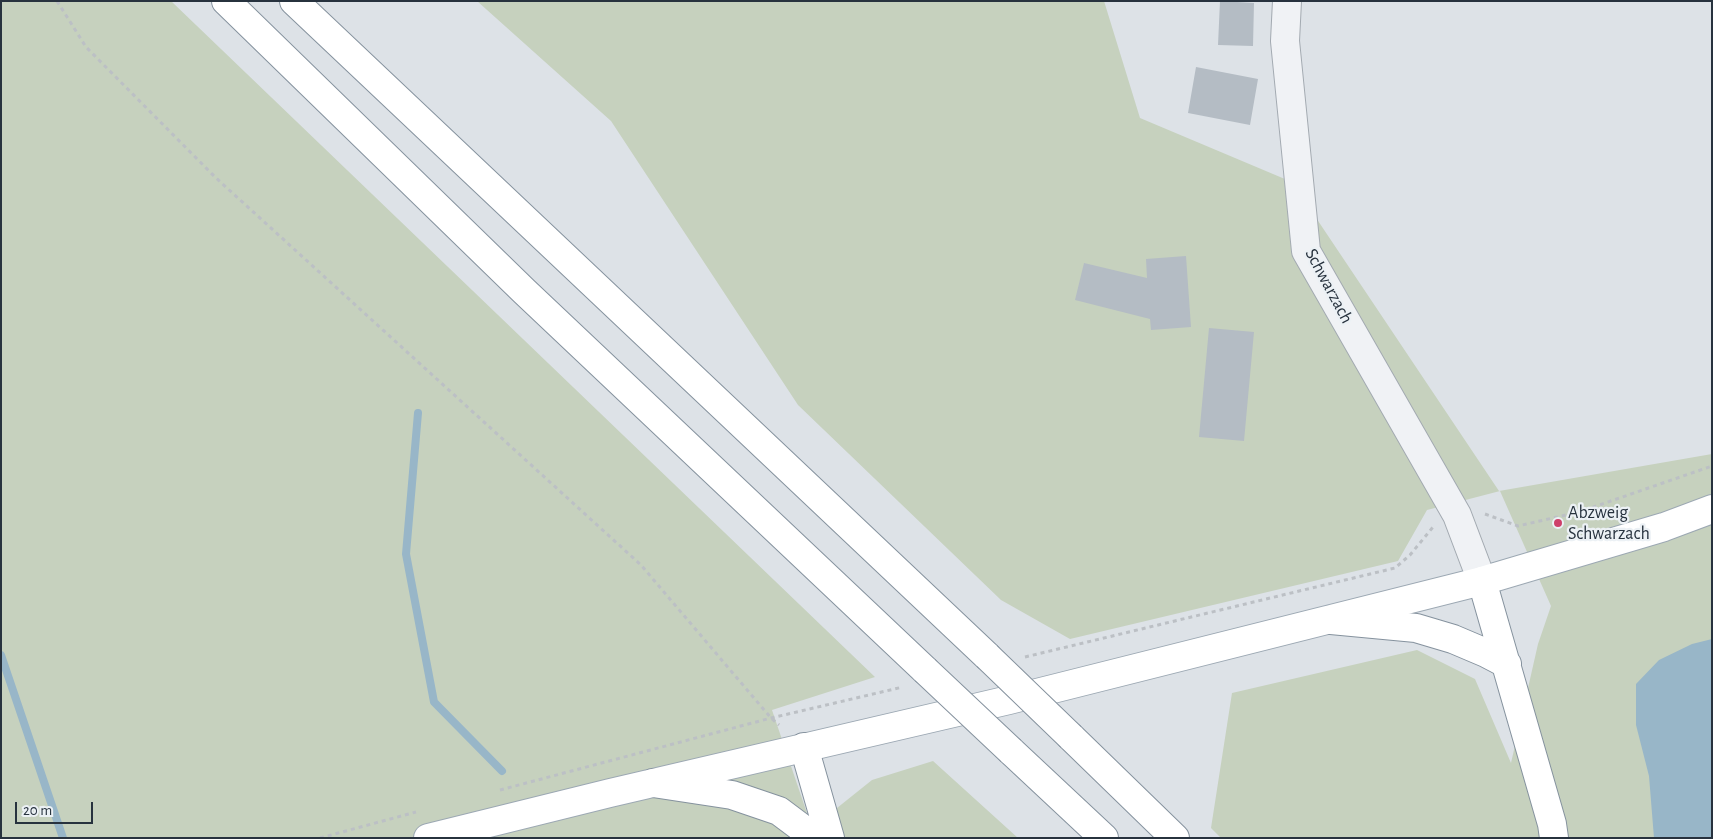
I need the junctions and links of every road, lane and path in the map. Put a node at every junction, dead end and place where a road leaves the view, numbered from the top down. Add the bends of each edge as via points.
1 (57, 1) edge
2 (226, 1) edge
3 (294, 1) edge
4 (1287, 1) edge
5 (1712, 466) edge
6 (1712, 509) edge
7 (1457, 514) junction
8 (1482, 581) junction
9 (1331, 620) junction
10 (1020, 658) dead end
11 (1506, 664) junction
12 (915, 678) junction
13 (771, 718) junction
14 (804, 747) junction
15 (653, 783) junction
16 (493, 792) dead end
17 (426, 810) dead end
18 (1099, 835) edge
19 (320, 838) edge
20 (428, 838) edge
21 (815, 838) edge
22 (830, 838) edge
23 (1175, 838) edge
24 (1554, 838) edge

1 - 13 path via 86,47 216,178 641,565
2 - 12 main road
3 - 23 main road, bridge
4 - 7 street, Schwarzach via 1285,41 1306,251
5 - 7 path via 1579,512 1518,526 1480,512
6 - 8 main road via 1664,527
7 - 8 street, Schwarzach
7 - 10 path via 1430,528 1410,556 1395,568
8 - 9 main road
8 - 11 main road
9 - 11 main road via 1416,628 1453,639
9 - 14 main road
11 - 24 main road
12 - 13 path
12 - 18 main road, bridge via 1011,751
13 - 14 path
13 - 16 path
14 - 15 main road
14 - 22 main road
15 - 20 main road
15 - 21 main road via 732,795 778,811
17 - 19 path

